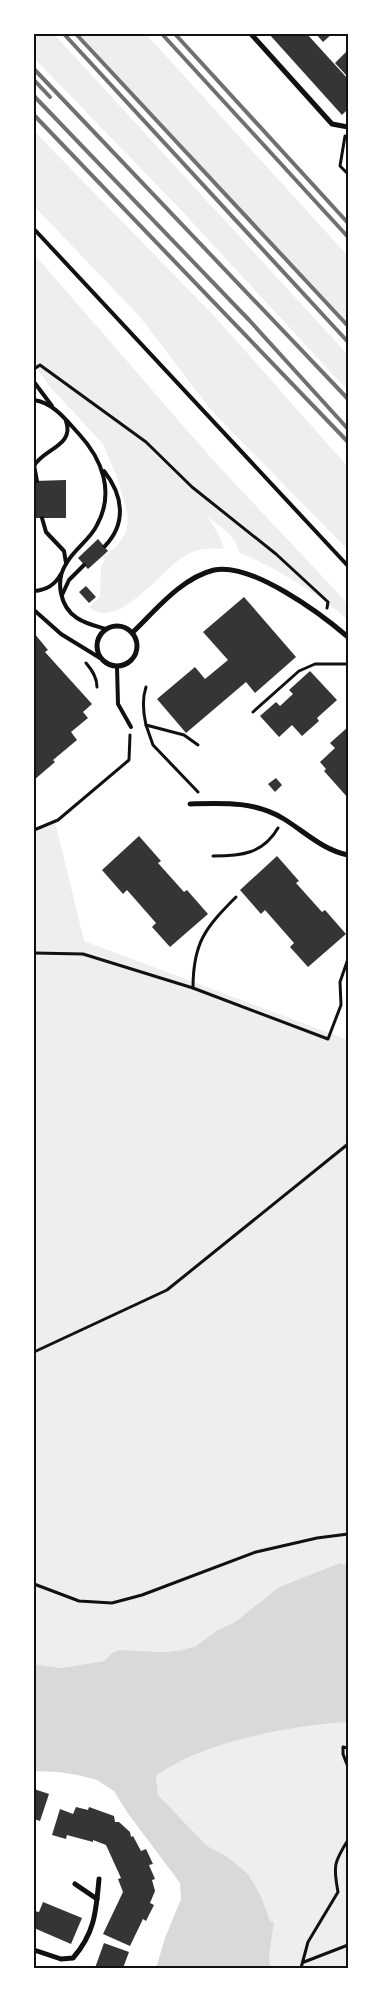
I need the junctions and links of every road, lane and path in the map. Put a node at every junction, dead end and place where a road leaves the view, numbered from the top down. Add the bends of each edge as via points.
1 (251, 34) edge
2 (347, 128) edge
3 (348, 174) edge
4 (34, 229) edge
5 (34, 369) edge
6 (34, 382) edge
7 (34, 400) edge
8 (53, 407) junction
9 (65, 419) junction
10 (34, 465) edge
11 (102, 469) junction
12 (37, 481) dead end
13 (42, 518) dead end
14 (105, 546) dead end
15 (66, 563) junction
16 (84, 565) dead end
17 (348, 566) edge
18 (62, 572) junction
19 (34, 591) edge
20 (61, 596) junction
21 (34, 610) edge
22 (326, 619) junction
23 (106, 629) junction
24 (132, 633) junction
25 (348, 637) edge
26 (100, 658) junction
27 (348, 664) edge
28 (117, 667) junction
29 (146, 687) dead end
30 (253, 712) dead end
31 (146, 725) junction
32 (131, 727) joint
33 (198, 745) dead end
34 (208, 803) junction
35 (190, 804) dead end
36 (283, 818) junction
37 (34, 830) edge
38 (348, 855) edge
39 (213, 856) dead end
40 (236, 897) dead end
41 (34, 953) edge
42 (348, 959) edge
43 (193, 988) junction
44 (348, 1144) edge
45 (34, 1352) edge
46 (348, 1534) edge
47 (34, 1584) edge
48 (348, 1748) edge
49 (348, 1767) edge
50 (348, 1840) edge
51 (99, 1879) dead end
52 (75, 1884) dead end
53 (97, 1899) junction
54 (348, 1945) edge
55 (34, 1950) edge
56 (304, 1962) junction
57 (300, 1968) edge

1 - 2 street via 332,124
2 - 3 path via 340,166
4 - 17 lane
5 - 22 path via 40,365 146,442 192,488 276,554 328,602
6 - 8 lane
7 - 8 lane
8 - 9 lane
9 - 10 lane via 68,427 65,440 43,454
9 - 11 lane via 94,453
10 - 12 lane
11 - 14 lane via 117,490 121,512 114,535
11 - 15 lane via 106,484 98,525
13 - 15 lane via 46,532 64,551
15 - 18 lane
16 - 20 lane via 69,580
18 - 19 lane via 51,587
18 - 20 lane
20 - 23 lane via 76,617
21 - 26 lane via 61,634
22 - 24 street via 243,571 214,570 179,589
22 - 25 street
23 - 24 street via 117,626
23 - 26 street via 98,640
24 - 28 street via 137,644 135,655 128,663
26 - 28 street
27 - 30 path via 315,664 300,671
28 - 32 lane via 118,704
29 - 31 path via 143,714
31 - 33 path via 184,735
31 - 34 path via 153,745
32 - 37 path via 129,760 58,820
34 - 35 street
34 - 36 street via 246,804
36 - 38 street via 323,846
36 - 39 path via 272,838 254,851 236,856
40 - 43 path via 205,930 196,951
41 - 43 path via 83,954
42 - 43 path via 340,982 341,1005 328,1039
44 - 45 path via 167,1290
46 - 47 path via 256,1552 112,1603 79,1600
48 - 49 path via 343,1747
50 - 56 path via 337,1857 334,1872 338,1892 308,1942
51 - 53 street
52 - 53 street
53 - 55 street via 94,1921 73,1958 61,1959
54 - 56 path
56 - 57 path

